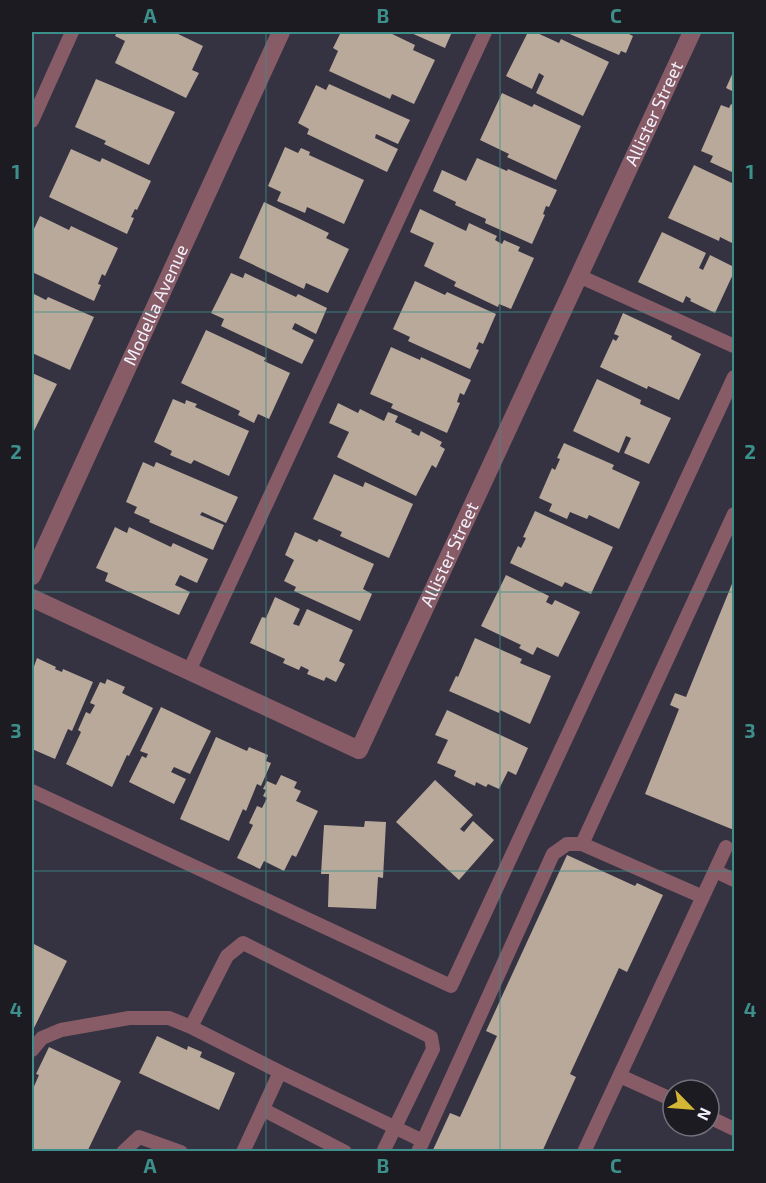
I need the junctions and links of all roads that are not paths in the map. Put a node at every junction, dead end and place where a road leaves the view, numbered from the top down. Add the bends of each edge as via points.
1 (72, 32) edge
2 (281, 32) edge
3 (485, 32) edge
4 (692, 32) edge
5 (32, 120) edge
6 (579, 276) junction
7 (735, 346) edge
8 (735, 377) edge
9 (735, 514) edge
10 (32, 576) edge
11 (32, 598) edge
12 (189, 671) junction
13 (32, 791) edge
14 (582, 844) junction
15 (726, 847) dead end
16 (715, 871) junction
17 (735, 880) edge
18 (703, 897) junction
19 (191, 1027) junction
20 (32, 1050) edge
21 (280, 1072) junction
22 (620, 1076) junction
23 (661, 1095) edge
24 (264, 1110) junction
25 (721, 1123) edge
26 (395, 1128) junction
27 (735, 1129) edge
28 (421, 1146) edge
29 (123, 1152) edge
30 (181, 1152) edge
31 (243, 1152) edge
32 (345, 1152) edge
33 (383, 1152) edge
34 (584, 1152) edge

1 - 5 lane
2 - 10 street, Modella Avenue
3 - 12 lane
4 - 6 street, Allister Street
6 - 7 lane
6 - 12 street, Allister Street via 359,750
8 - 13 lane via 451,986
9 - 14 lane
11 - 12 street, Allister Street
14 - 18 lane
14 - 28 lane via 567,844 553,854
15 - 16 lane
16 - 17 lane
16 - 18 lane
18 - 22 lane
19 - 20 lane via 169,1018 129,1018 61,1030 42,1038
19 - 21 lane
19 - 26 lane via 227,956 243,943 253,947 431,1037 433,1049
21 - 24 lane
21 - 26 lane
22 - 23 lane
22 - 34 lane
24 - 31 lane
24 - 32 lane
25 - 27 lane
26 - 28 lane
26 - 33 lane
29 - 30 lane via 139,1137

